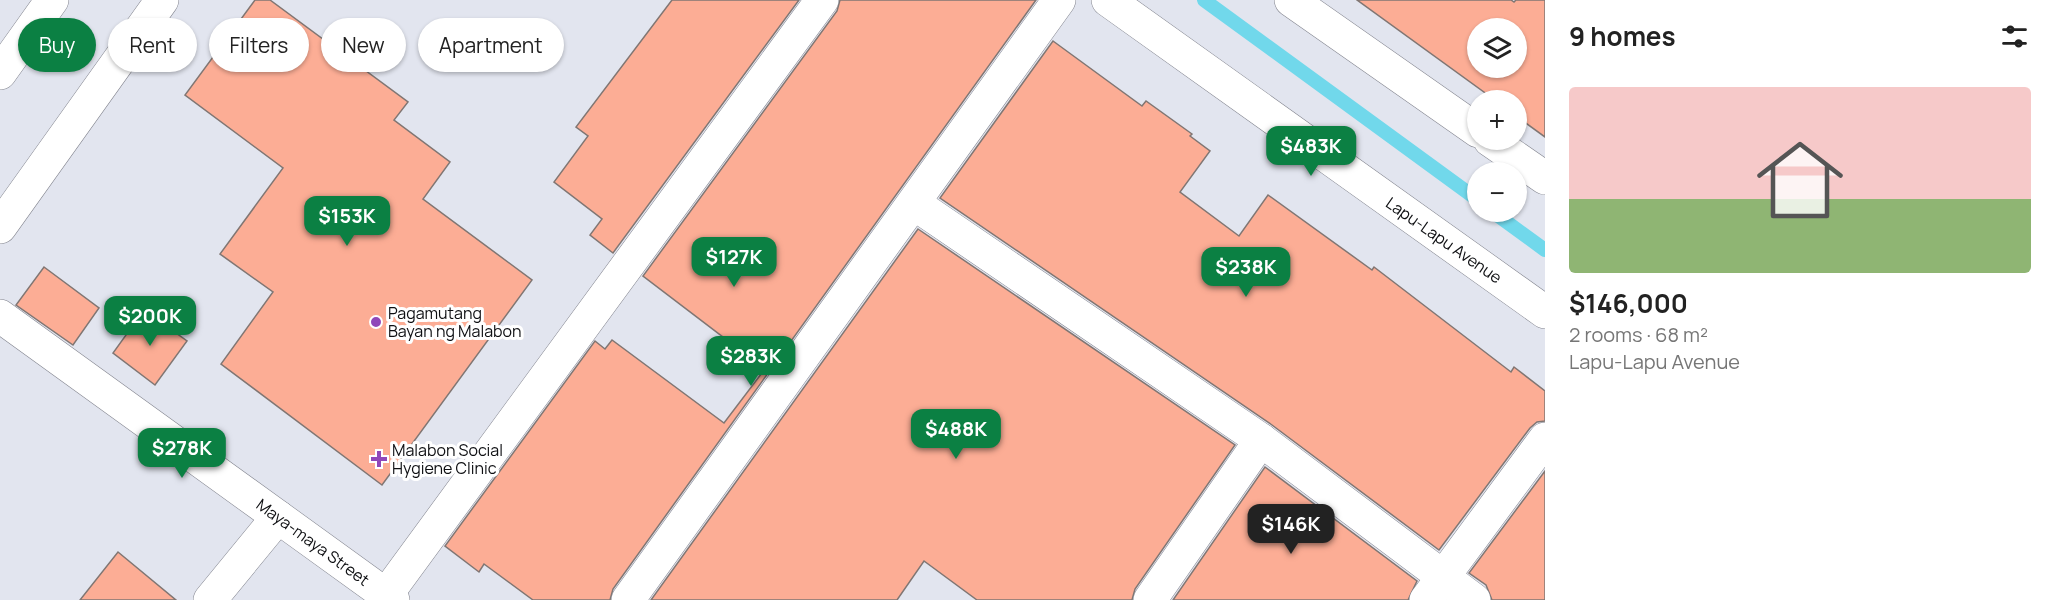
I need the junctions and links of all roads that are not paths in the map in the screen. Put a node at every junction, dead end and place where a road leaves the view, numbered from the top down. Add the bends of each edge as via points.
1 (52, 0) edge
2 (162, 0) edge
3 (822, 0) edge
4 (1059, 0) edge
5 (1108, 0) edge
6 (1291, 0) edge
7 (0, 73) edge
8 (1467, 123) edge
9 (1504, 150) edge
10 (1545, 178) edge
11 (915, 204) junction
12 (0, 227) edge
13 (1545, 312) edge
14 (0, 316) edge
15 (1545, 439) edge
16 (1261, 440) junction
17 (278, 517) junction
18 (1434, 588) edge
19 (389, 597) edge
20 (210, 600) edge
21 (628, 600) edge
22 (1150, 600) edge
23 (1474, 600) edge

1 - 7 street
2 - 12 street
3 - 19 street
4 - 11 street
5 - 13 street, Lapu-Lapu Avenue
6 - 8 street
9 - 10 street
11 - 16 street
11 - 21 street
14 - 17 street, Maya-maya Street
15 - 18 street
16 - 18 street
16 - 22 street
17 - 19 street, Maya-maya Street
17 - 20 street
18 - 23 street

